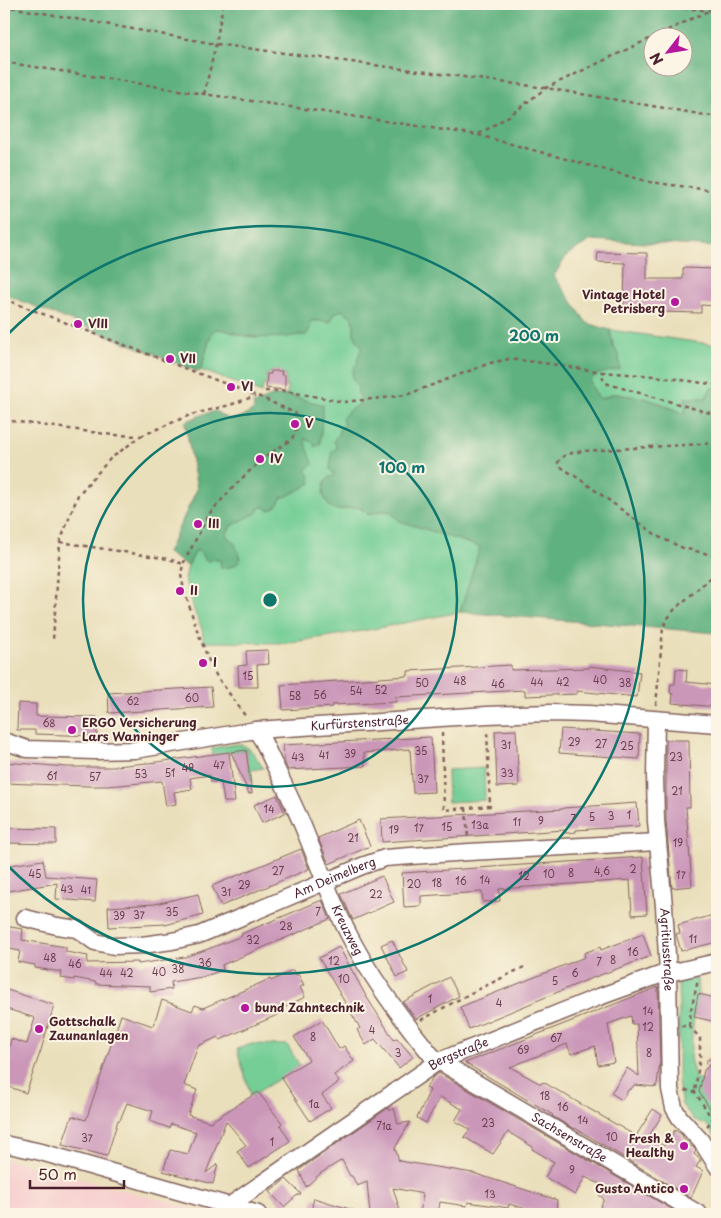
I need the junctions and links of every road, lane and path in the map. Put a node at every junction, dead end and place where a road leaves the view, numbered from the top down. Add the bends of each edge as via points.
1 (224, 4) edge
2 (628, 4) edge
3 (4, 6) edge
4 (708, 10) junction
5 (717, 11) edge
6 (216, 44) junction
7 (4, 62) edge
8 (546, 88) junction
9 (204, 94) junction
10 (717, 117) edge
11 (478, 135) junction
12 (717, 191) edge
13 (4, 299) edge
14 (602, 372) junction
15 (717, 385) edge
16 (264, 392) dead end
17 (257, 396) junction
18 (717, 415) edge
19 (4, 420) edge
20 (142, 436) junction
21 (717, 443) edge
22 (60, 542) junction
23 (717, 556) edge
24 (183, 564) junction
25 (717, 572) edge
26 (53, 640) dead end
27 (656, 716) junction
28 (487, 722) dead end
29 (717, 724) edge
30 (442, 726) dead end
31 (256, 730) junction
32 (4, 741) edge
33 (466, 808) junction
34 (658, 842) junction
35 (469, 847) dead end
36 (324, 882) junction
37 (25, 918) dead end
38 (717, 962) edge
39 (524, 967) dead end
40 (699, 967) junction
41 (668, 972) junction
42 (408, 1026) junction
43 (670, 1026) junction
44 (690, 1026) junction
45 (439, 1061) junction
46 (670, 1089) junction
47 (695, 1092) junction
48 (712, 1132) dead end
49 (4, 1144) edge
50 (717, 1166) edge
51 (229, 1206) junction
52 (258, 1214) edge
53 (699, 1214) edge

1 - 6 path
2 - 4 path
3 - 6 path
4 - 5 path
4 - 8 path
6 - 8 path
6 - 9 path
7 - 9 path
8 - 10 path
8 - 11 path
9 - 11 path
11 - 12 path via 650,182
13 - 17 path
14 - 15 path
14 - 16 path via 509,359 406,395 384,398 343,402 284,392
14 - 18 path via 608,384
17 - 20 path via 190,415
17 - 24 path via 295,413 298,426 292,439 261,460 209,514
19 - 20 path
20 - 22 path via 110,459 78,495
21 - 23 path via 583,452 564,455 558,462 560,467 660,537 683,548
22 - 24 path via 169,558
22 - 26 path
24 - 31 path via 184,590 202,647 216,675
25 - 27 path via 675,609 662,628
27 - 29 street, Kurfürstenstraße
27 - 31 street, Kurfürstenstraße via 487,715
27 - 34 street, Agritiusstraße via 654,776
28 - 33 path via 490,806
30 - 33 path via 444,810
31 - 32 street, Kurfürstenstraße via 135,750 27,749
31 - 36 street, Kreuzweg via 301,821
33 - 35 path
34 - 36 street, Am Deimelberg via 385,858
34 - 41 street, Agritiusstraße
36 - 37 street, Am Deimelberg via 222,926 172,942 114,946 96,942 77,929
36 - 42 street, Kreuzweg via 354,945
38 - 40 street, Bergstraße
39 - 42 path
40 - 41 street, Bergstraße
40 - 44 path
41 - 43 street, Agritiusstraße
41 - 45 street, Bergstraße
42 - 45 street, Kreuzweg
43 - 44 path
43 - 46 street, Agritiusstraße
44 - 47 path via 700,1038
45 - 51 street, Bergstraße
45 - 53 street, Sachsenstraße
46 - 47 path
46 - 50 street, Agritiusstraße via 680,1118 701,1140
47 - 48 path via 713,1120 707,1125
49 - 51 street via 50,1154
51 - 52 street

